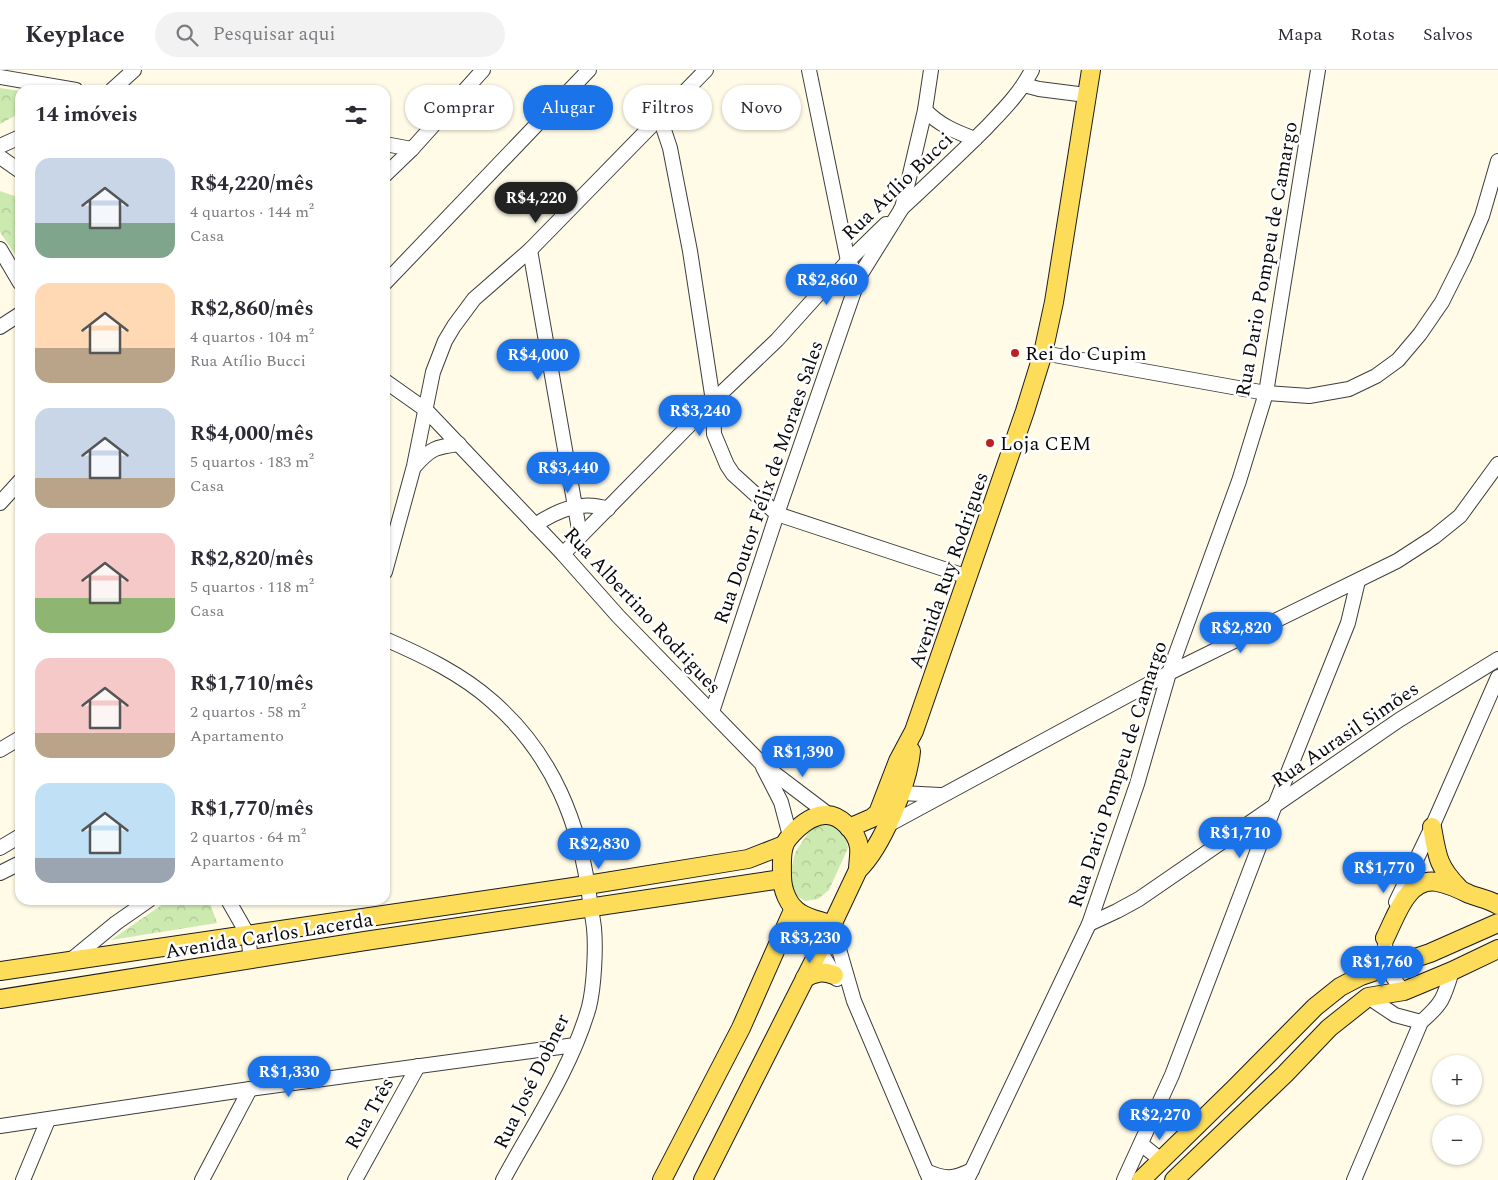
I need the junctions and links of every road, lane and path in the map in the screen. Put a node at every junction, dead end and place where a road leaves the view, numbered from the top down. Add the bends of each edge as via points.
1 (134, 70) edge
2 (483, 70) edge
3 (589, 70) edge
4 (706, 70) edge
5 (809, 70) edge
6 (931, 70) edge
7 (1032, 70) edge
8 (1091, 70) edge
9 (1318, 70) edge
10 (0, 77) edge
11 (47, 85) edge
12 (118, 85) edge
13 (692, 85) edge
14 (1024, 85) junction
15 (1086, 95) junction
16 (926, 110) junction
17 (648, 130) edge
18 (664, 130) edge
19 (15, 139) edge
20 (975, 139) junction
21 (390, 145) edge
22 (0, 146) edge
23 (412, 149) junction
24 (0, 157) edge
25 (1498, 161) edge
26 (15, 167) edge
27 (390, 170) edge
28 (902, 208) junction
29 (0, 249) edge
30 (530, 250) junction
31 (848, 261) junction
32 (15, 274) edge
33 (859, 277) junction
34 (390, 278) edge
35 (15, 310) edge
36 (0, 313) edge
37 (15, 317) edge
38 (0, 327) edge
39 (1043, 353) junction
40 (390, 385) edge
41 (1266, 393) junction
42 (713, 401) junction
43 (426, 410) junction
44 (459, 444) junction
45 (1498, 464) edge
46 (414, 466) junction
47 (15, 486) edge
48 (0, 503) edge
49 (575, 507) junction
50 (608, 509) junction
51 (777, 514) junction
52 (535, 525) junction
53 (580, 535) junction
54 (390, 554) edge
55 (563, 554) junction
56 (968, 577) junction
57 (1358, 581) junction
58 (390, 641) edge
59 (1498, 659) edge
60 (1169, 673) junction
61 (1498, 677) edge
62 (712, 712) junction
63 (914, 731) junction
64 (15, 741) edge
65 (0, 750) edge
66 (762, 764) junction
67 (901, 794) junction
68 (941, 795) junction
69 (1275, 805) junction
70 (828, 814) junction
71 (888, 825) junction
72 (1432, 827) junction
73 (849, 828) junction
74 (15, 839) edge
75 (787, 840) junction
76 (0, 848) edge
77 (15, 866) edge
78 (858, 870) junction
79 (0, 874) edge
80 (782, 879) junction
81 (588, 885) junction
82 (1460, 888) junction
83 (142, 905) edge
84 (231, 905) edge
85 (1498, 905) edge
86 (794, 908) junction
87 (590, 909) junction
88 (1498, 923) edge
89 (1089, 924) junction
90 (832, 925) junction
91 (248, 935) junction
92 (1385, 938) junction
93 (1498, 949) edge
94 (818, 950) junction
95 (71, 960) junction
96 (251, 960) junction
97 (1389, 967) junction
98 (0, 971) edge
99 (1452, 971) junction
100 (834, 975) junction
101 (805, 978) junction
102 (1404, 991) junction
103 (1368, 997) junction
104 (0, 999) edge
105 (854, 1002) junction
106 (1421, 1022) junction
107 (575, 1045) junction
108 (418, 1066) junction
109 (250, 1088) junction
110 (48, 1120) junction
111 (0, 1126) edge
112 (1141, 1144) junction
113 (1161, 1160) junction
114 (928, 1175) edge
115 (969, 1175) edge
116 (23, 1180) edge
117 (202, 1180) edge
118 (355, 1180) edge
119 (503, 1180) edge
120 (662, 1180) edge
121 (703, 1180) edge
122 (1124, 1180) edge
123 (1141, 1180) edge
124 (1174, 1180) edge
125 (1354, 1180) edge

1 - 12 street
2 - 23 street
3 - 34 street
4 - 13 street
5 - 31 street
6 - 16 street, Rua Doutor Félix de Moraes Sales
7 - 14 street, Rua Atílio Bucci
8 - 15 main road, Avenida Ruy Rodrigues
9 - 41 street, Rua Dario Pompeu de Camargo
10 - 11 street
14 - 15 street
14 - 20 street, Rua Atílio Bucci
15 - 39 main road, Avenida Ruy Rodrigues
16 - 20 street via 942,124
16 - 28 street, Rua Doutor Félix de Moraes Sales
17 - 30 street
18 - 42 street via 690,251
19 - 22 street
20 - 28 street, Rua Atílio Bucci
21 - 23 street
23 - 27 street
24 - 26 street
25 - 41 street via 1482,216 1442,302 1398,360 1376,376 1349,389 1309,396
28 - 31 street, Rua Atílio Bucci
28 - 33 street, Rua Doutor Félix de Moraes Sales
29 - 32 street
30 - 43 street via 474,299 454,326 432,372
30 - 49 street
31 - 33 street
31 - 42 street, Rua Atílio Bucci via 777,340
33 - 51 street, Rua Doutor Félix de Moraes Sales
35 - 36 street
37 - 38 street
39 - 41 street
39 - 56 main road, Avenida Ruy Rodrigues
40 - 43 street, Rua Albertino Rodrigues
41 - 60 street, Rua Dario Pompeu de Camargo via 1239,481
42 - 50 street, Rua Atílio Bucci
42 - 51 street via 714,434 727,465 739,481
43 - 44 street, Rua Albertino Rodrigues
43 - 46 street
44 - 46 street via 427,452
44 - 52 street, Rua Albertino Rodrigues
45 - 57 street via 1460,516 1397,561
46 - 54 street
47 - 48 street
49 - 50 street via 595,505
49 - 52 street via 554,513
49 - 53 street
50 - 53 street, Rua Atílio Bucci
51 - 56 street
51 - 62 street, Rua Doutor Félix de Moraes Sales
52 - 55 street, Rua Albertino Rodrigues
53 - 55 street, Rua Atílio Bucci
55 - 62 street, Rua Albertino Rodrigues via 618,616
56 - 63 main road, Avenida Ruy Rodrigues
57 - 60 street
57 - 69 street via 1348,623
58 - 81 street, Rua José Dobner via 461,678 492,701 520,729 544,761 563,796 577,836
59 - 69 street, Rua Aurasil Simões via 1399,720
60 - 68 street
60 - 89 street, Rua Dario Pompeu de Camargo via 1137,784
61 - 72 street
62 - 66 street, Rua Albertino Rodrigues
63 - 67 main road, Avenida Ruy Rodrigues via 910,763
63 - 73 main road, Avenida Ruy Rodrigues via 878,813
64 - 65 street
66 - 70 street, Rua Albertino Rodrigues
66 - 75 street, Rua Albertino Rodrigues via 781,802
67 - 68 street
67 - 71 main road, Avenida Ruy Rodrigues
68 - 71 street
69 - 89 street, Rua Aurasil Simões via 1139,899
69 - 112 street via 1172,1075
70 - 73 main road
70 - 75 main road via 805,822
71 - 78 main road, Avenida Ruy Rodrigues
72 - 82 main road via 1438,861
72 - 92 street via 1394,907
73 - 78 main road via 859,846
74 - 76 street
75 - 80 main road via 782,854
75 - 81 main road, Avenida Carlos Lacerda via 748,859
77 - 79 street
78 - 90 main road, Avenida Ruy Rodrigues
80 - 86 main road
80 - 87 main road, Avenida Carlos Lacerda
81 - 87 street, Rua José Dobner
81 - 91 main road, Avenida Carlos Lacerda
82 - 85 main road
82 - 92 main road via 1428,882 1411,890
83 - 95 street
84 - 91 street
86 - 90 main road
86 - 94 street
86 - 120 main road via 741,1028
87 - 96 main road, Avenida Carlos Lacerda
87 - 107 street, Rua José Dobner via 594,928 591,989
88 - 97 main road
89 - 115 street, Rua Dario Pompeu de Camargo
90 - 94 main road, Avenida Ruy Rodrigues
90 - 105 street
91 - 95 main road, Avenida Carlos Lacerda
91 - 96 street
92 - 97 street
93 - 99 main road
94 - 100 street
94 - 101 main road, Avenida Ruy Rodrigues
95 - 98 main road, Avenida Carlos Lacerda
96 - 104 main road, Avenida Carlos Lacerda
97 - 102 street
97 - 113 main road via 1340,987 1314,1007
99 - 102 main road
99 - 106 street via 1441,1003
100 - 101 main road via 822,972
100 - 105 street
101 - 121 main road, Avenida Ruy Rodrigues
102 - 103 main road
103 - 106 street via 1395,1015
103 - 124 main road via 1329,1028
105 - 114 street
106 - 125 street
107 - 108 street
107 - 119 street, Rua José Dobner
108 - 109 street
108 - 118 street, Rua Três
109 - 110 street
109 - 117 street
110 - 111 street
110 - 116 street
112 - 113 street
112 - 122 street
113 - 123 main road
114 - 115 street via 949,1178

